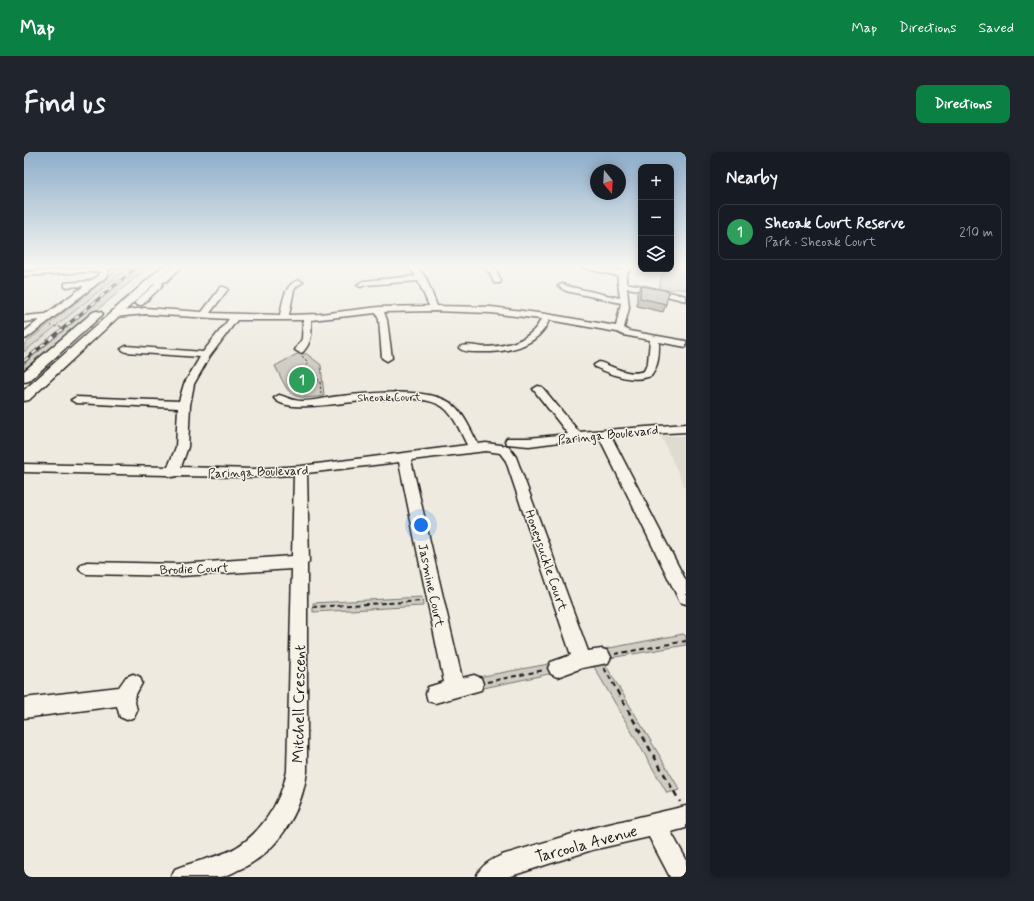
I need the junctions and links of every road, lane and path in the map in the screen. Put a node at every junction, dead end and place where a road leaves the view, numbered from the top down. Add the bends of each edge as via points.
1 (70, 300) edge
2 (133, 300) edge
3 (137, 300) edge
4 (216, 300) edge
5 (288, 300) edge
6 (431, 300) edge
7 (620, 300) edge
8 (625, 301) joint
9 (104, 308) dead end
10 (434, 308) junction
11 (379, 310) junction
12 (145, 311) junction
13 (115, 314) junction
14 (204, 315) junction
15 (47, 317) junction
16 (235, 317) junction
17 (546, 317) junction
18 (284, 318) junction
19 (307, 318) junction
20 (24, 319) edge
21 (56, 322) dead end
22 (616, 329) junction
23 (66, 331) dead end
24 (24, 336) edge
25 (655, 338) junction
26 (686, 344) edge
27 (464, 348) dead end
28 (126, 349) dead end
29 (300, 350) joint
30 (206, 355) junction
31 (387, 358) dead end
32 (599, 365) dead end
33 (24, 378) edge
34 (537, 388) dead end
35 (24, 397) edge
36 (279, 398) dead end
37 (76, 400) dead end
38 (323, 401) junction
39 (184, 405) junction
40 (684, 431) edge
41 (603, 433) junction
42 (576, 436) junction
43 (480, 448) junction
44 (509, 448) junction
45 (404, 458) junction
46 (25, 470) edge
47 (300, 470) junction
48 (172, 472) junction
49 (301, 562) junction
50 (84, 568) dead end
51 (686, 597) edge
52 (436, 601) junction
53 (300, 607) junction
54 (686, 641) edge
55 (594, 658) junction
56 (557, 668) joint
57 (474, 684) joint
58 (454, 689) junction
59 (435, 694) dead end
60 (128, 696) dead end
61 (24, 708) edge
62 (685, 812) edge
63 (656, 825) junction
64 (183, 877) edge
65 (488, 877) edge
66 (683, 877) edge

1 - 15 street
2 - 13 main road
3 - 12 street via 132,306
4 - 14 street
5 - 18 street
6 - 10 street
7 - 8 street
8 - 22 street via 624,314
9 - 33 main road
10 - 11 street
10 - 17 street via 491,310
11 - 19 street
11 - 31 street via 383,320
12 - 13 street
12 - 14 street
13 - 35 main road
14 - 16 street
15 - 20 street
15 - 24 street
16 - 18 street
16 - 30 street
17 - 22 street
17 - 27 street via 539,331 520,344 497,349
18 - 19 street
19 - 29 street via 307,339
21 - 23 path via 51,326 70,328
22 - 25 street
25 - 26 street
25 - 32 street via 652,367 648,374 625,375
28 - 30 street
29 - 38 path via 300,354 308,362 306,371 320,381
30 - 39 street via 189,384
34 - 42 street
36 - 38 street, Sheoak Court via 286,403
37 - 39 street
38 - 43 street, Sheoak Court via 382,396 436,398 448,405
39 - 48 street via 182,447
40 - 41 street, Paringa Boulevard
41 - 42 street, Paringa Boulevard
41 - 51 street
42 - 44 street, Paringa Boulevard via 530,442
43 - 44 street, Paringa Boulevard
43 - 45 street, Paringa Boulevard
44 - 55 street, Honeysuckle Court
45 - 47 street, Paringa Boulevard
45 - 52 street, Jasmine Court
46 - 48 street, Paringa Boulevard
47 - 48 street, Paringa Boulevard via 253,473
47 - 49 street, Mitchell Crescent
49 - 50 street, Brodie Court via 180,570
49 - 53 street, Mitchell Crescent
52 - 53 path
52 - 58 street, Jasmine Court
53 - 64 street, Mitchell Crescent via 297,771 293,792 269,833 249,853 225,865
54 - 55 path
55 - 56 street
55 - 62 path
56 - 57 path
57 - 58 street
58 - 59 street
60 - 61 street
62 - 63 street, Tarcoola Avenue
63 - 65 street, Tarcoola Avenue via 592,839 502,866
63 - 66 street

